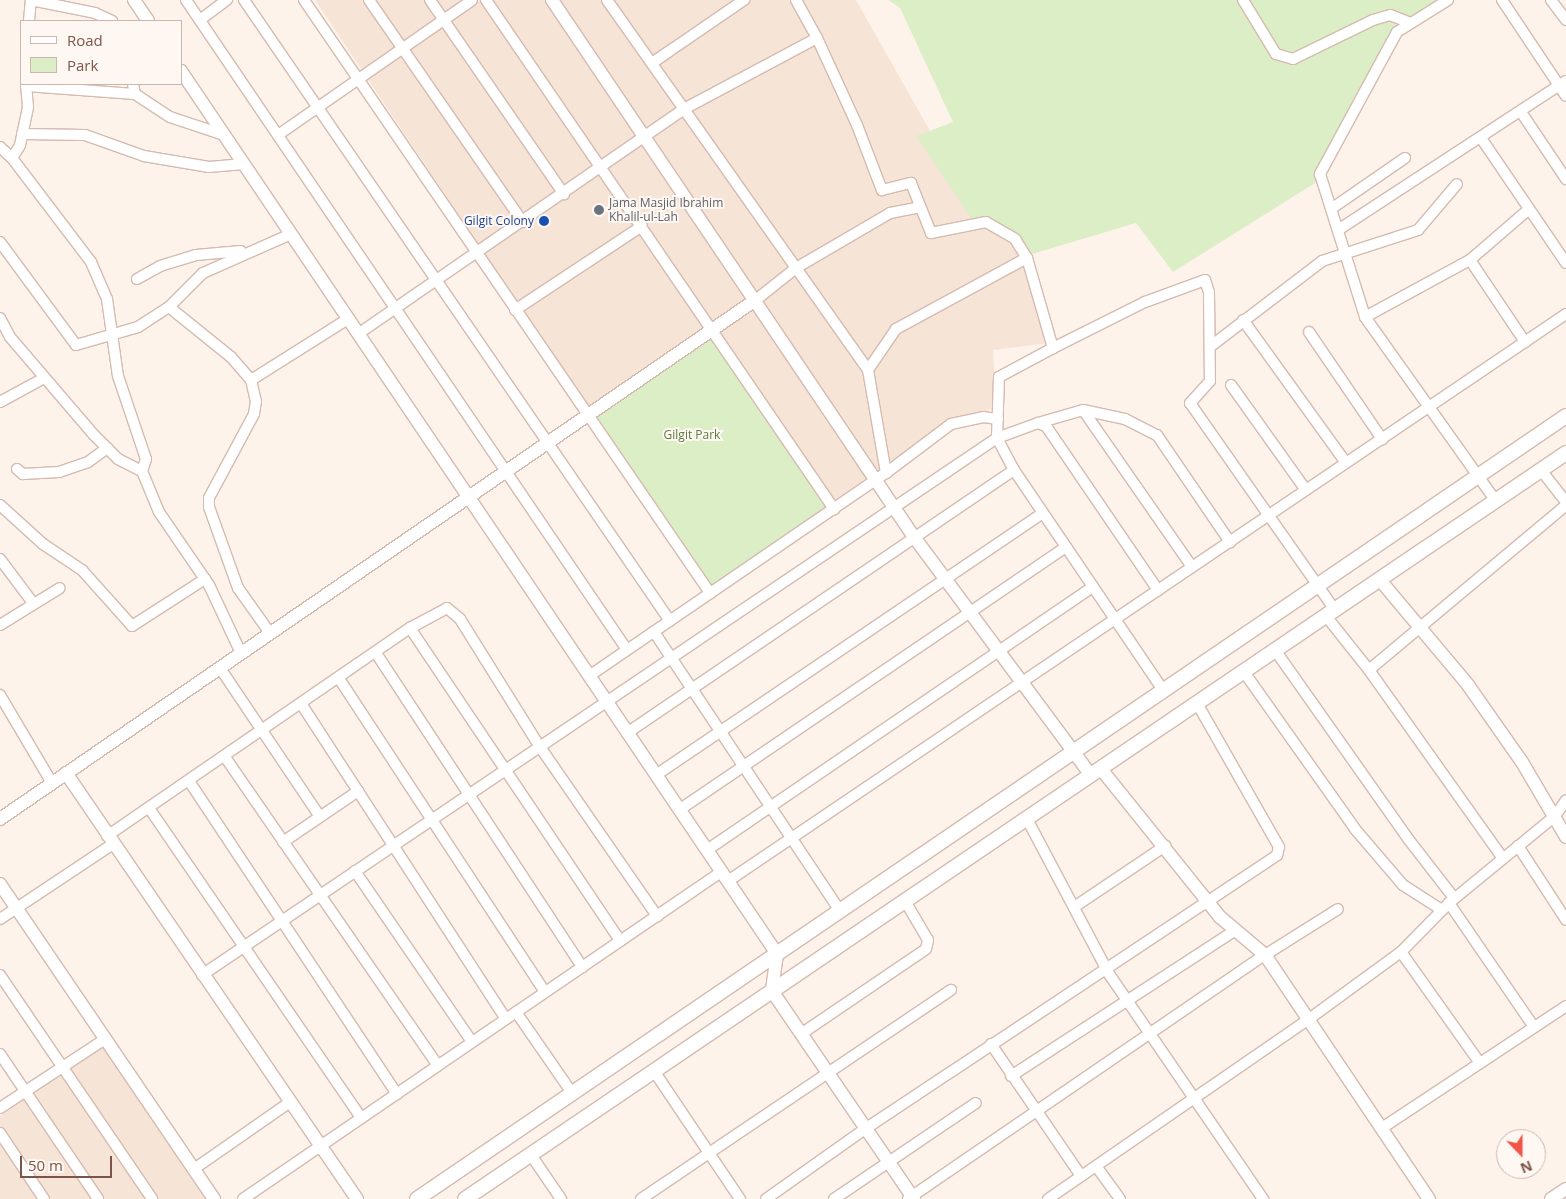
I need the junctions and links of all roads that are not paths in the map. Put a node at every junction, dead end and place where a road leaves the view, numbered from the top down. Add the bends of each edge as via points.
1 (31, 0) edge
2 (134, 0) edge
3 (186, 0) edge
4 (227, 0) edge
5 (244, 0) edge
6 (304, 0) edge
7 (369, 0) edge
8 (430, 0) edge
9 (472, 0) edge
10 (486, 0) edge
11 (552, 0) edge
12 (607, 0) edge
13 (744, 0) edge
14 (796, 0) edge
15 (1243, 0) edge
16 (1448, 0) edge
17 (1502, 0) edge
18 (1551, 0) edge
19 (444, 19) junction
20 (29, 20) edge
21 (110, 20) edge
22 (147, 20) edge
23 (200, 20) junction
24 (1566, 20) edge
25 (1411, 23) junction
26 (817, 38) junction
27 (402, 47) junction
28 (652, 63) junction
29 (182, 72) edge
30 (356, 79) junction
31 (1563, 84) edge
32 (26, 85) edge
33 (134, 89) edge
34 (1566, 96) edge
35 (319, 106) junction
36 (684, 109) junction
37 (1521, 112) junction
38 (22, 134) junction
39 (224, 134) junction
40 (278, 135) junction
41 (646, 136) junction
42 (1481, 138) junction
43 (0, 147) edge
44 (12, 158) junction
45 (1405, 158) dead end
46 (244, 164) junction
47 (603, 167) junction
48 (1566, 179) edge
49 (1457, 184) dead end
50 (564, 194) junction
51 (920, 206) junction
52 (1331, 209) junction
53 (1529, 209) junction
54 (523, 222) junction
55 (642, 226) junction
56 (1338, 230) junction
57 (291, 234) junction
58 (0, 242) edge
59 (249, 250) junction
60 (1346, 253) junction
61 (476, 254) junction
62 (1027, 258) junction
63 (1470, 260) junction
64 (1566, 263) edge
65 (796, 268) junction
66 (137, 279) dead end
67 (436, 280) junction
68 (756, 299) junction
69 (169, 307) junction
70 (396, 308) junction
71 (515, 310) junction
72 (1566, 314) edge
73 (1365, 317) junction
74 (0, 318) edge
75 (348, 319) junction
76 (1243, 320) junction
77 (712, 330) junction
78 (1309, 332) dead end
79 (114, 334) junction
80 (358, 334) junction
81 (1524, 342) junction
82 (1211, 346) junction
83 (1053, 348) junction
84 (868, 370) junction
85 (44, 378) junction
86 (251, 380) junction
87 (1231, 385) dead end
88 (0, 402) edge
89 (1430, 406) junction
90 (1083, 410) junction
91 (586, 416) junction
92 (1566, 416) edge
93 (998, 419) junction
94 (1038, 423) junction
95 (997, 438) junction
96 (1382, 439) junction
97 (548, 442) junction
98 (107, 448) junction
99 (1566, 454) edge
100 (1346, 463) junction
101 (17, 468) dead end
102 (1014, 470) junction
103 (1541, 470) junction
104 (142, 471) junction
105 (505, 472) junction
106 (1478, 476) junction
107 (881, 477) junction
108 (1306, 490) junction
109 (467, 498) junction
110 (1496, 501) junction
111 (1566, 503) edge
112 (0, 506) edge
113 (834, 508) junction
114 (895, 508) junction
115 (1042, 513) junction
116 (1268, 516) junction
117 (914, 537) junction
118 (1230, 542) junction
119 (1066, 547) junction
120 (0, 559) edge
121 (1192, 567) junction
122 (205, 579) junction
123 (944, 579) junction
124 (1380, 580) junction
125 (1318, 585) junction
126 (1093, 587) junction
127 (60, 588) dead end
128 (1158, 590) junction
129 (710, 593) junction
130 (32, 603) junction
131 (967, 613) junction
132 (1330, 613) junction
133 (1114, 620) junction
134 (670, 621) junction
135 (0, 625) edge
136 (410, 628) junction
137 (1420, 630) junction
138 (654, 632) junction
139 (270, 633) junction
140 (627, 650) junction
141 (1275, 650) junction
142 (997, 652) junction
143 (241, 653) junction
144 (376, 653) junction
145 (672, 660) junction
146 (220, 668) junction
147 (1369, 670) junction
148 (1244, 672) junction
149 (589, 676) junction
150 (340, 680) junction
151 (1020, 684) junction
152 (1163, 690) junction
153 (693, 691) junction
154 (1, 700) edge
155 (606, 702) junction
156 (1197, 703) junction
157 (302, 705) junction
158 (720, 732) junction
159 (261, 733) junction
160 (627, 733) junction
161 (540, 747) junction
162 (1073, 752) junction
163 (225, 757) junction
164 (743, 766) junction
165 (507, 770) junction
166 (1096, 772) junction
167 (66, 773) junction
168 (656, 775) junction
169 (189, 781) junction
170 (52, 783) junction
171 (358, 791) junction
172 (469, 794) junction
173 (1566, 800) edge
174 (770, 807) junction
175 (150, 808) junction
176 (678, 810) junction
177 (1555, 816) junction
178 (320, 817) junction
179 (0, 819) edge
180 (1027, 819) junction
181 (429, 820) junction
182 (1566, 837) edge
183 (791, 838) junction
184 (110, 840) junction
185 (283, 842) junction
186 (396, 845) junction
187 (1165, 846) junction
188 (1518, 846) junction
189 (706, 850) junction
190 (1502, 856) junction
191 (355, 871) junction
192 (725, 877) junction
193 (0, 884) edge
194 (319, 896) junction
195 (1208, 900) junction
196 (905, 901) junction
197 (1448, 904) junction
198 (1074, 907) junction
199 (16, 908) junction
200 (1338, 909) dead end
201 (840, 911) junction
202 (656, 916) junction
203 (0, 919) edge
204 (1566, 920) edge
205 (283, 922) junction
206 (1236, 930) junction
207 (620, 941) junction
208 (244, 948) junction
209 (1401, 952) junction
210 (777, 954) junction
211 (1265, 955) junction
212 (582, 967) junction
213 (1106, 967) junction
214 (0, 975) edge
215 (202, 975) junction
216 (951, 990) dead end
217 (772, 991) junction
218 (545, 992) junction
219 (1126, 998) junction
220 (1566, 1006) edge
221 (516, 1012) junction
222 (506, 1019) junction
223 (1309, 1019) junction
224 (1534, 1027) junction
225 (801, 1034) junction
226 (1150, 1034) junction
227 (106, 1038) junction
228 (472, 1042) junction
229 (990, 1044) junction
230 (0, 1054) edge
231 (1480, 1063) junction
232 (438, 1066) junction
233 (62, 1067) junction
234 (654, 1071) junction
235 (827, 1073) junction
236 (1011, 1076) junction
237 (25, 1092) junction
238 (572, 1093) junction
239 (397, 1094) junction
240 (1194, 1098) junction
241 (290, 1102) junction
242 (976, 1104) dead end
243 (0, 1108) edge
244 (1036, 1112) junction
245 (362, 1118) junction
246 (1382, 1128) junction
247 (865, 1129) junction
248 (0, 1132) edge
249 (320, 1146) junction
250 (710, 1153) junction
251 (531, 1155) junction
252 (889, 1162) junction
253 (1096, 1166) junction
254 (194, 1169) junction
255 (1080, 1176) junction
256 (1566, 1189) edge
257 (911, 1198) edge
258 (44, 1199) edge
259 (98, 1199) edge
260 (152, 1199) edge
261 (214, 1199) edge
262 (243, 1199) edge
263 (357, 1199) edge
264 (416, 1199) edge
265 (465, 1199) edge
266 (561, 1199) edge
267 (641, 1199) edge
268 (740, 1199) edge
269 (766, 1199) edge
270 (834, 1199) edge
271 (1048, 1199) edge
272 (1120, 1199) edge
273 (1263, 1199) edge
274 (1429, 1199) edge
275 (1551, 1199) edge

1 - 20 street
1 - 21 street via 95,13
2 - 22 street
3 - 23 street
4 - 23 street
5 - 35 street
6 - 30 street
7 - 27 street
8 - 19 street
9 - 19 street
10 - 47 street
11 - 41 street
12 - 28 street
13 - 28 street
14 - 26 street
15 - 25 street via 1276,54 1293,59 1390,14
16 - 25 street
17 - 31 street
18 - 24 street
19 - 27 street
19 - 50 street
23 - 40 street
25 - 52 street via 1397,32 1320,174
26 - 36 street
26 - 51 street via 857,124 882,190 911,183
27 - 30 street
27 - 54 street
28 - 36 street
29 - 39 street
30 - 35 street
30 - 61 street
31 - 34 street
31 - 37 street
32 - 33 street
32 - 38 street via 28,107
33 - 39 street via 170,116
35 - 40 street
35 - 67 street
36 - 41 street
36 - 65 street
37 - 42 street
37 - 48 street
38 - 44 street
38 - 46 street via 85,135 144,156 210,167
39 - 46 street
40 - 70 street
41 - 47 street
41 - 68 street
42 - 53 street
42 - 56 street
43 - 44 street
44 - 79 street via 91,262 107,299
45 - 52 street
46 - 57 street
47 - 50 street
47 - 55 street
49 - 60 street via 1418,230
50 - 54 street
51 - 62 street via 930,233 986,222 1015,239
51 - 65 street via 890,212
52 - 56 street
53 - 63 street
53 - 64 street
54 - 61 street
55 - 71 street
55 - 77 street
56 - 60 street
57 - 59 street
57 - 75 street
58 - 79 street via 73,343
59 - 66 street via 196,256 160,266
59 - 69 street via 203,273
60 - 73 street
60 - 76 street via 1322,261
61 - 67 street
61 - 71 street
62 - 83 street
62 - 84 street via 896,329
63 - 73 street
63 - 81 street
65 - 68 street
65 - 84 street
67 - 70 street
67 - 97 street
68 - 77 street
68 - 107 street
69 - 79 street via 138,327
69 - 86 street via 231,357
70 - 80 street
70 - 105 street
71 - 91 street
72 - 81 street
73 - 89 street
74 - 85 street via 10,337
75 - 80 street
75 - 86 street
76 - 82 street
76 - 100 street
77 - 91 street
77 - 113 street
78 - 96 street
79 - 104 street via 118,376 146,459
80 - 109 street
81 - 89 street
82 - 83 street via 1209,285 1199,280 1145,302
82 - 116 street via 1210,381 1190,403
83 - 93 street via 999,377
84 - 107 street
85 - 88 street
85 - 98 street
86 - 139 street via 256,401 254,414 224,467 209,498 209,507 238,588
87 - 108 street
89 - 96 street
89 - 106 street
90 - 94 street
90 - 118 street via 1125,419 1157,435
90 - 121 street
91 - 97 street
91 - 129 street
92 - 106 main road
93 - 95 street
93 - 107 street via 983,417 951,424
94 - 95 street
94 - 128 street via 1046,426
95 - 102 street
95 - 114 street
96 - 100 street
97 - 105 street
97 - 134 street
98 - 101 street via 88,462 60,472 23,474
98 - 104 street via 118,459
99 - 103 main road
100 - 108 street
102 - 115 street
102 - 117 street
103 - 110 main road
103 - 111 street
104 - 122 street via 159,512
105 - 109 street
105 - 140 street
106 - 110 street
106 - 125 main road
107 - 113 street
107 - 114 street
108 - 116 street
109 - 139 street
109 - 149 street
110 - 124 main road
111 - 137 street
112 - 122 street via 43,544 82,570 132,626
113 - 129 street
114 - 117 street
114 - 145 street
115 - 119 street
115 - 123 street
116 - 118 street
116 - 125 street
117 - 123 street
117 - 153 street
118 - 121 street
119 - 126 street
119 - 131 street
120 - 130 street
121 - 128 street
122 - 143 street
123 - 131 street
123 - 158 street
124 - 132 main road
124 - 137 street
125 - 132 street
125 - 152 main road
126 - 133 street
126 - 142 street
127 - 130 street
128 - 133 street
129 - 134 street
130 - 135 street
131 - 142 street
131 - 164 street
132 - 141 main road
132 - 147 street
133 - 151 street
133 - 152 street
134 - 138 street
136 - 144 street
136 - 161 street via 440,610 447,608 454,612
136 - 165 street
137 - 147 street
137 - 177 street via 1468,685
138 - 140 street
138 - 145 street
139 - 143 street
140 - 149 street
141 - 148 main road
141 - 197 street via 1409,840
142 - 151 street
142 - 174 street
143 - 146 street
144 - 150 street
144 - 172 street
145 - 153 street
145 - 155 street
146 - 159 street
146 - 167 street
147 - 190 street
148 - 156 main road
148 - 197 street via 1361,837 1408,889
149 - 155 street
150 - 157 street
150 - 181 street
151 - 162 street
151 - 183 street
152 - 162 main road
153 - 158 street
153 - 160 street
154 - 170 street
155 - 160 street
155 - 161 street
156 - 166 main road
156 - 195 street via 1280,851
157 - 159 street
157 - 171 street
158 - 164 street
158 - 168 street
159 - 163 street
159 - 178 street
160 - 168 street
161 - 165 street
161 - 202 street
162 - 166 street
162 - 201 main road
163 - 169 street
163 - 185 street
164 - 174 street
164 - 176 street
165 - 172 street
165 - 207 street
166 - 180 main road
166 - 187 street
167 - 170 street
167 - 184 street
168 - 176 street
169 - 175 street
169 - 205 street
170 - 179 street
171 - 178 street
171 - 186 street
172 - 181 street
172 - 212 street
173 - 177 street
174 - 183 street
174 - 189 street
175 - 184 street
175 - 208 street
176 - 189 street
177 - 182 street
177 - 188 street
178 - 185 street
180 - 196 main road
180 - 198 street
181 - 186 street
181 - 218 street
183 - 192 street
183 - 201 street
184 - 199 street
184 - 215 street
185 - 194 street
186 - 191 street
186 - 222 street
187 - 195 street
187 - 198 street
188 - 190 street
188 - 204 street
189 - 192 street
190 - 197 street
191 - 194 street
191 - 228 street
192 - 202 street
192 - 210 street
193 - 199 street
194 - 205 street
194 - 232 street
195 - 206 street via 1220,917
195 - 213 street
196 - 217 main road
196 - 225 street via 928,940 926,949
197 - 209 street
197 - 224 street
198 - 213 street
199 - 203 street
199 - 227 street
200 - 211 street
201 - 210 main road
202 - 207 street
205 - 208 street
205 - 239 street
206 - 211 street
206 - 219 street
207 - 212 street
208 - 215 street
208 - 245 street
209 - 223 street
209 - 231 street
210 - 217 street
210 - 238 main road
211 - 223 street
211 - 226 street
212 - 218 street
213 - 219 street
213 - 229 street
214 - 233 street
215 - 241 street
216 - 235 street
217 - 225 street
217 - 234 main road
218 - 221 street
219 - 226 street
219 - 236 street
220 - 224 street
221 - 222 street
221 - 238 street
222 - 228 street
223 - 240 street
223 - 246 street
224 - 231 street
225 - 235 street
226 - 240 street
226 - 244 street
227 - 233 street
227 - 254 street
228 - 232 street
229 - 236 street
229 - 247 street
230 - 237 street
231 - 246 street
232 - 239 street
233 - 237 street
233 - 260 street
234 - 250 street
234 - 251 main road
235 - 247 street
235 - 250 street
236 - 244 street
237 - 243 street
237 - 259 street
238 - 264 main road
239 - 245 street
240 - 253 street
240 - 273 street
241 - 249 street
241 - 254 street
242 - 252 street
244 - 255 street
244 - 257 street
245 - 249 street
246 - 274 street
247 - 252 street
247 - 269 street
248 - 258 street
249 - 262 street
249 - 263 street
250 - 267 street
250 - 268 street
251 - 265 main road
251 - 266 street
252 - 257 street
252 - 270 street
253 - 255 street
253 - 272 street
254 - 261 street
255 - 271 street
256 - 275 street

